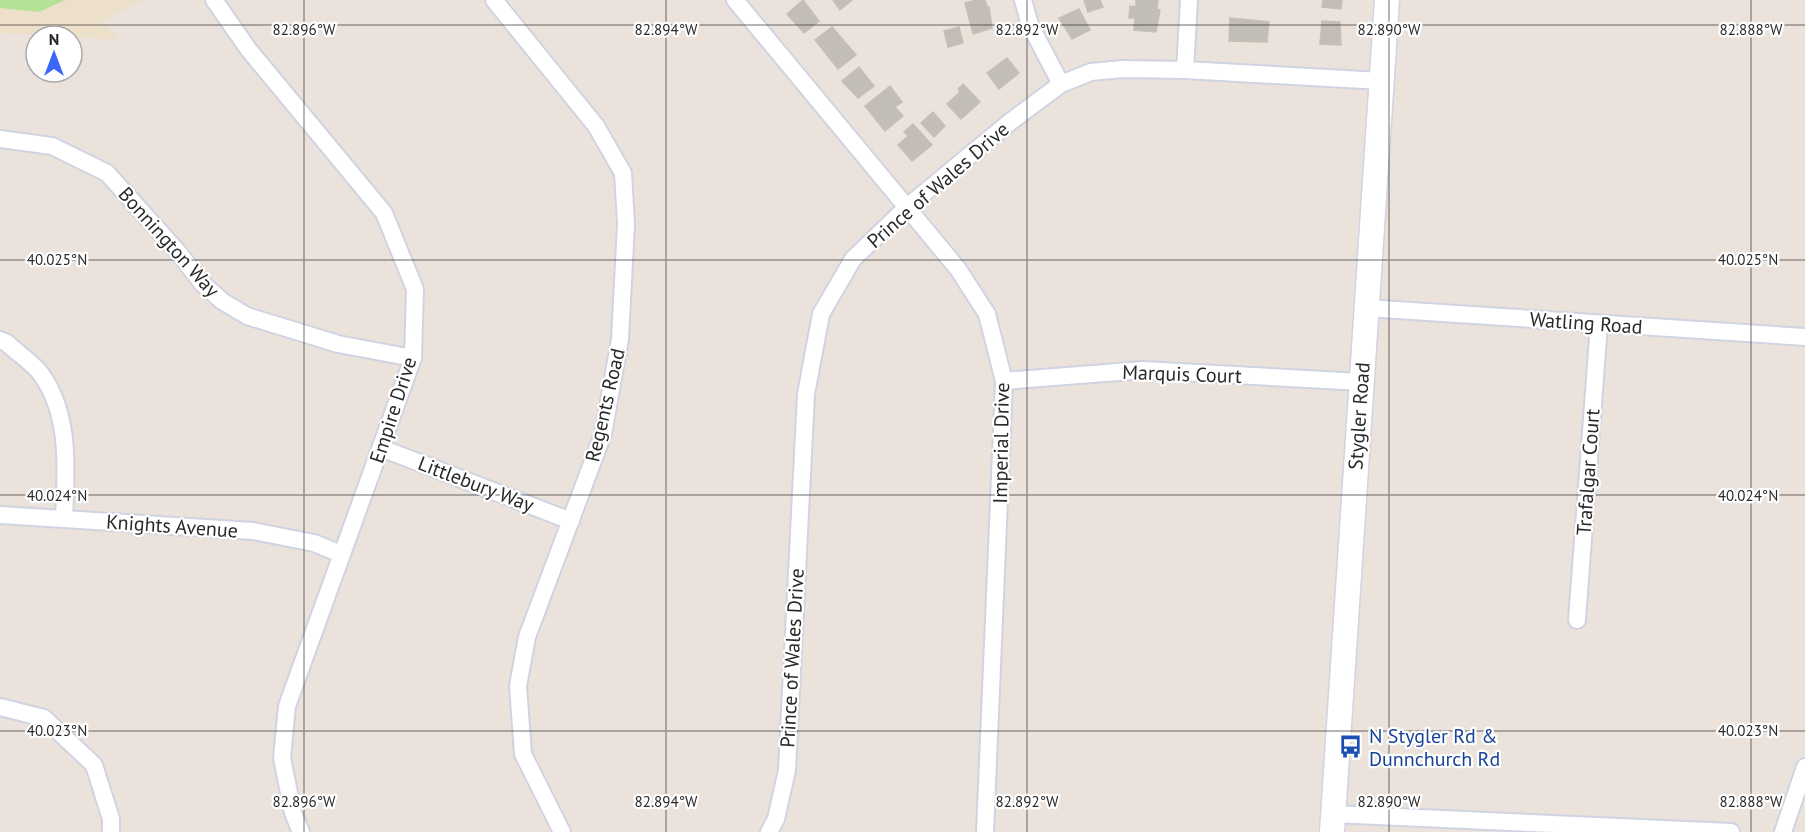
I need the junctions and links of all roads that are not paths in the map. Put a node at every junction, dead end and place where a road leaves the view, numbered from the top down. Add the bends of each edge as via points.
1 (214, 0) edge
2 (494, 0) edge
3 (735, 0) edge
4 (1023, 0) edge
5 (1189, 0) edge
6 (1388, 0) edge
7 (1185, 70) junction
8 (1381, 81) junction
9 (1061, 84) junction
10 (0, 140) edge
11 (906, 208) junction
12 (1366, 308) junction
13 (1599, 324) junction
14 (1805, 337) edge
15 (0, 340) edge
16 (413, 358) junction
17 (1004, 381) junction
18 (1361, 382) junction
19 (381, 448) junction
20 (0, 515) edge
21 (63, 518) junction
22 (571, 521) junction
23 (341, 554) junction
24 (1577, 620) dead end
25 (0, 707) edge
26 (1805, 767) edge
27 (1333, 823) edge
28 (1549, 828) edge
29 (111, 832) edge
30 (302, 832) edge
31 (562, 832) edge
32 (769, 832) edge
33 (985, 832) edge
34 (1731, 832) edge
35 (1783, 832) edge

1 - 16 street, Empire Drive via 249,50 384,213 415,289
2 - 22 street, Regents Road via 596,126 622,173 626,224 620,339 603,434
3 - 11 street, Imperial Drive
4 - 9 street via 1030,25
5 - 7 street
6 - 8 main road, Stygler Road
7 - 8 street, Prince of Wales Drive
7 - 9 street, Prince of Wales Drive via 1091,72
8 - 12 main road, Stygler Road
9 - 11 street, Prince of Wales Drive
10 - 16 street, Bonnington Way via 52,146 107,173 202,283 247,316 338,344
11 - 17 street, Imperial Drive via 958,268 987,314
11 - 32 street, Prince of Wales Drive via 853,259 821,314 806,394 787,770 776,819
12 - 13 street, Watling Road
12 - 18 main road, Stygler Road
13 - 14 street, Watling Road
13 - 24 street, Trafalgar Court
15 - 21 street via 41,374 60,413 67,457
16 - 19 street, Empire Drive
17 - 18 street, Marquis Court via 1143,370
17 - 33 street, Imperial Drive
18 - 27 main road, Stygler Road
19 - 22 street, Littlebury Way
19 - 23 street, Empire Drive
20 - 21 street, Knights Avenue
21 - 23 street, Knights Avenue via 252,531 314,543
22 - 31 street, Regents Road via 527,637 518,686 523,754
23 - 30 street, Empire Drive via 287,706 282,758 293,813
25 - 29 street via 44,718 94,765 111,819
26 - 35 street
27 - 28 street
28 - 34 street

